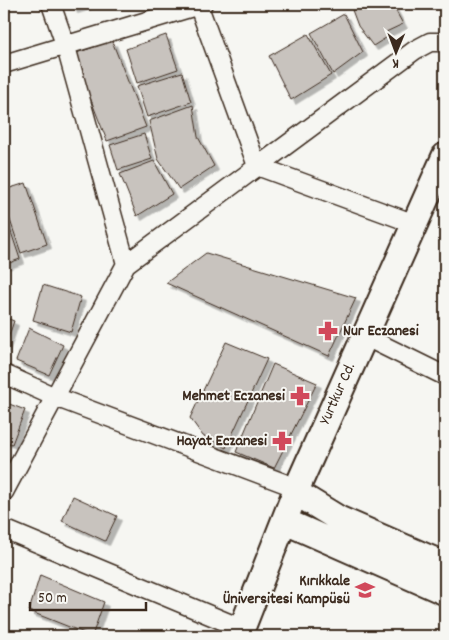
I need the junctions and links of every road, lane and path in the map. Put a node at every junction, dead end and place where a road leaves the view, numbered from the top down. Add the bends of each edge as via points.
1 (51, 4) edge
2 (200, 4) edge
3 (445, 42) edge
4 (66, 47) junction
5 (4, 64) edge
6 (445, 156) edge
7 (256, 166) junction
8 (415, 224) junction
9 (126, 264) junction
10 (364, 336) junction
11 (4, 374) edge
12 (445, 376) edge
13 (55, 397) junction
14 (296, 490) junction
15 (4, 492) edge
16 (284, 522) junction
17 (4, 529) edge
18 (445, 565) edge
19 (445, 592) edge
20 (241, 632) edge

1 - 4 street
2 - 4 street
2 - 7 street
3 - 7 street via 430,42 415,50
4 - 5 street
4 - 9 street
6 - 8 street, Yurtkur Cd.
7 - 8 street
7 - 9 street
8 - 10 street, Yurtkur Cd.
9 - 13 street
10 - 12 street
10 - 14 street, Yurtkur Cd.
11 - 13 street
13 - 14 street
13 - 15 street
14 - 16 street, Yurtkur Cd.
14 - 18 street via 339,519
16 - 19 street
16 - 20 street, Yurtkur Cd.
17 - 20 street

